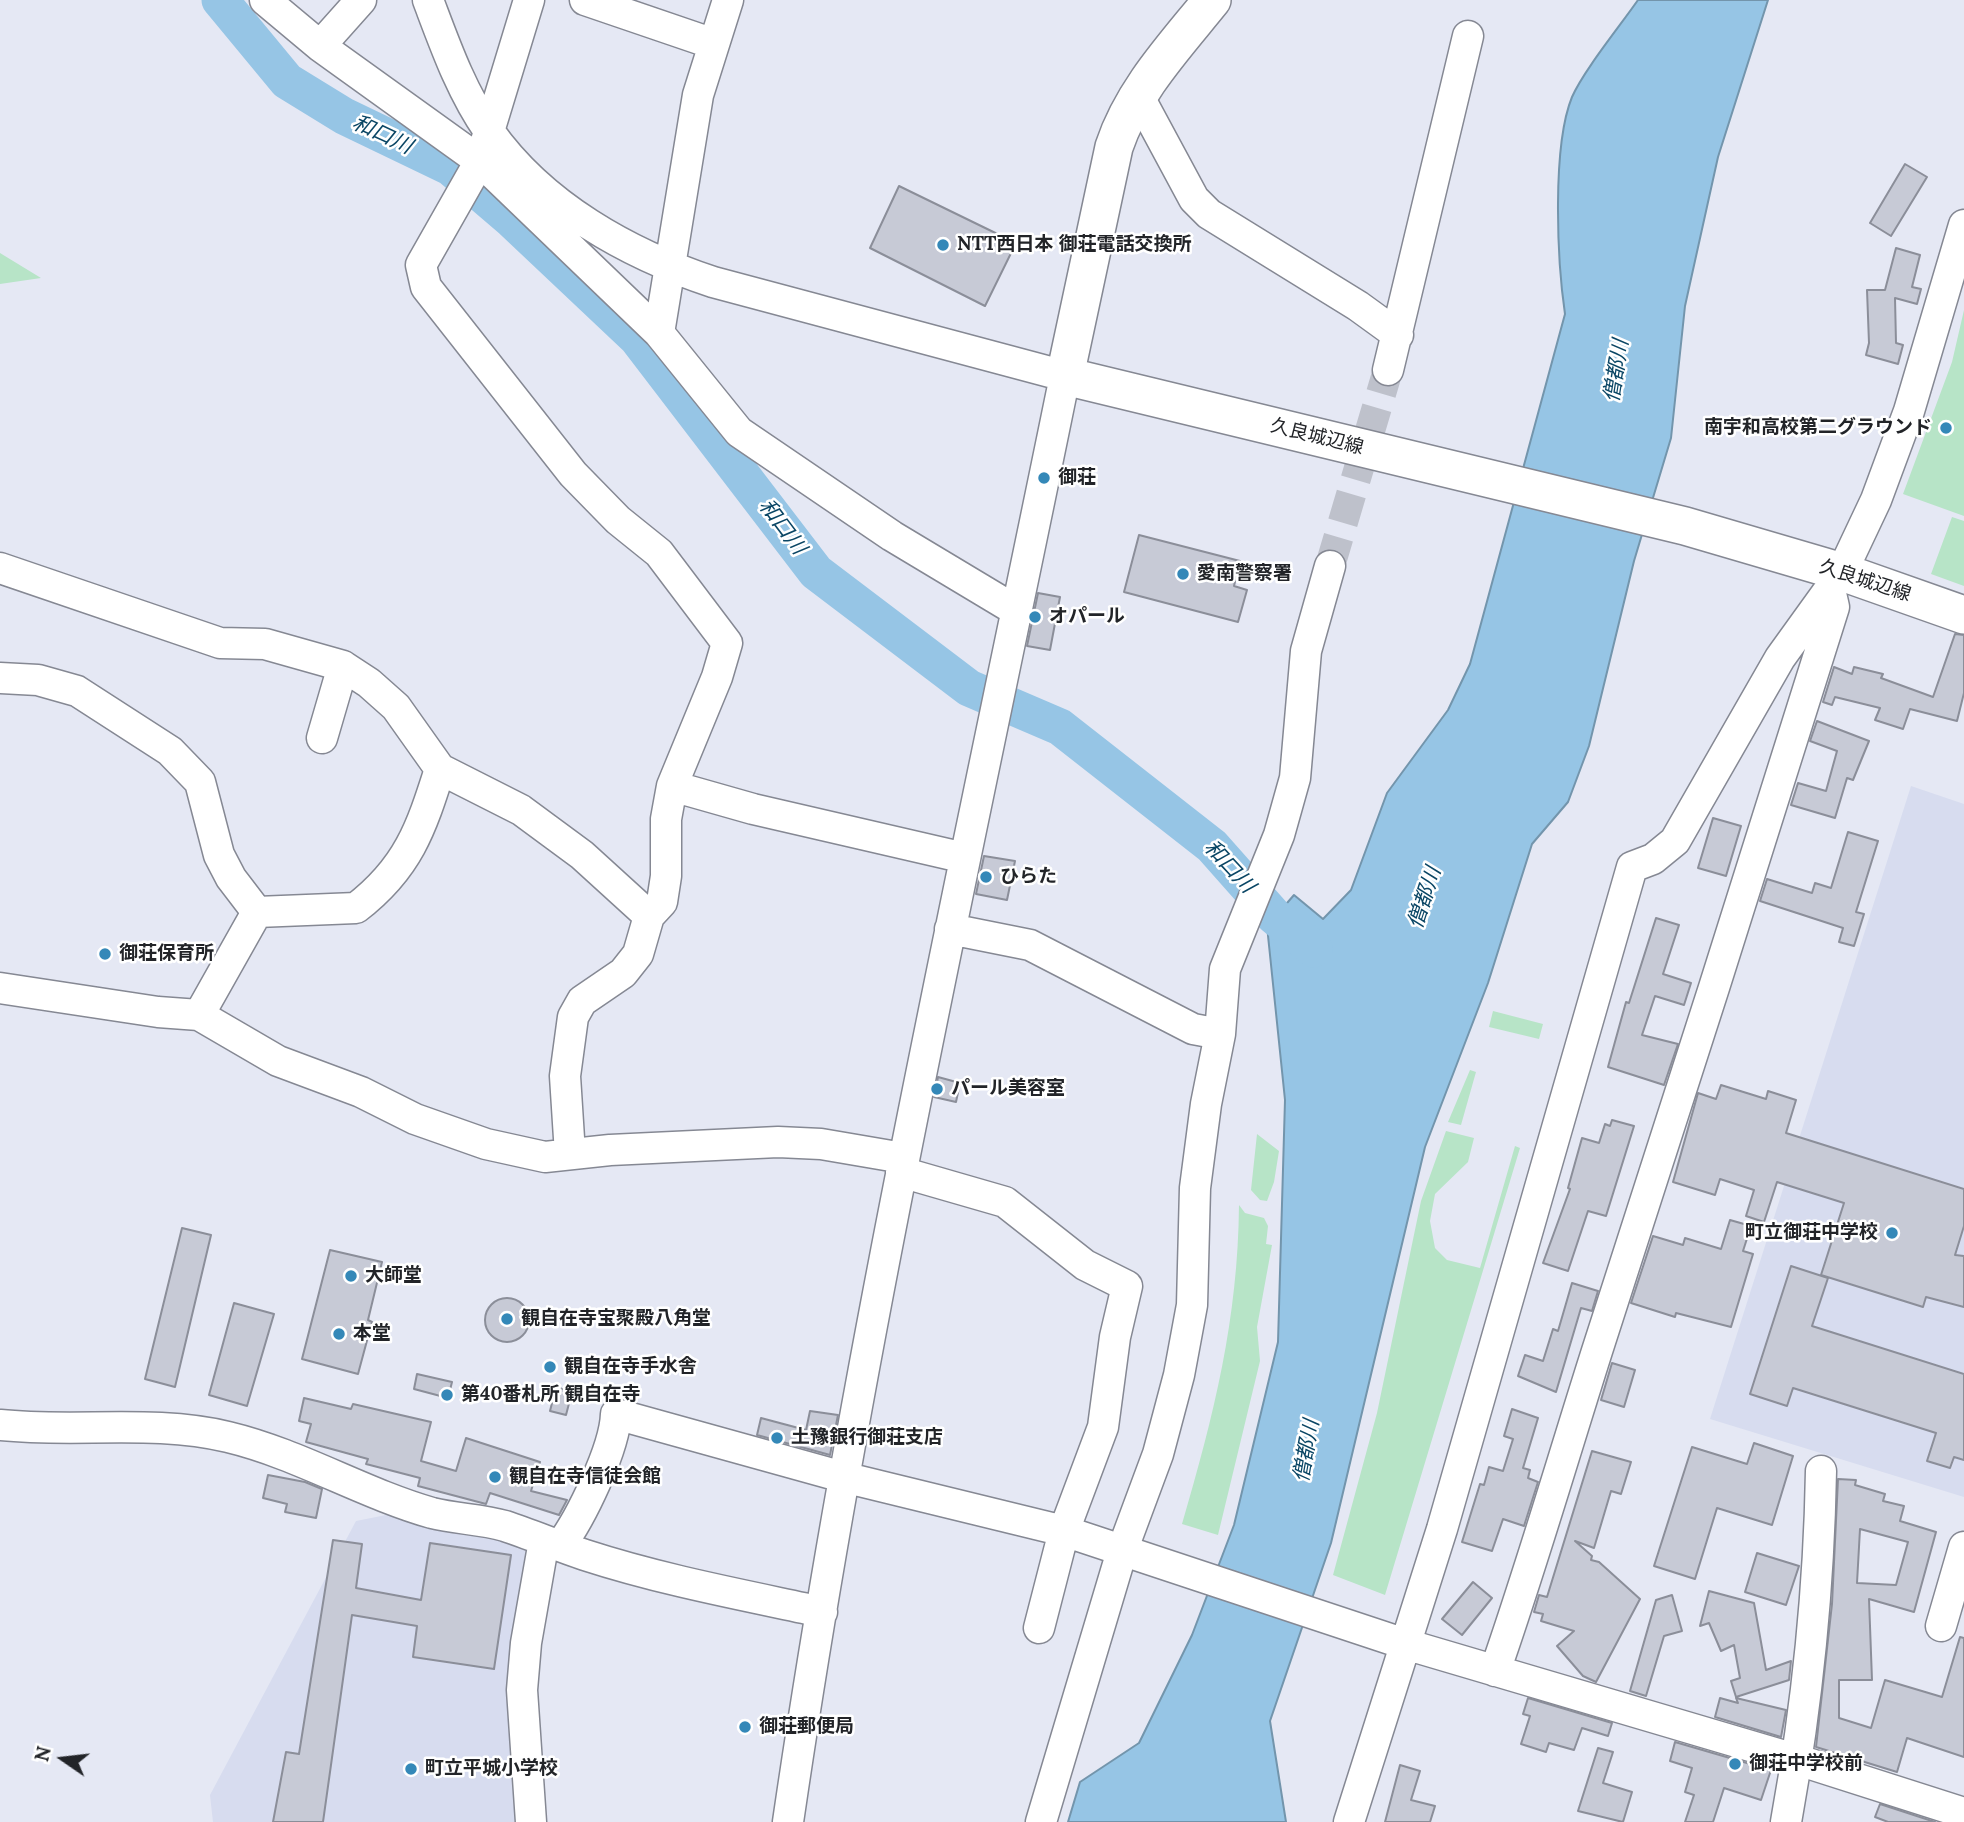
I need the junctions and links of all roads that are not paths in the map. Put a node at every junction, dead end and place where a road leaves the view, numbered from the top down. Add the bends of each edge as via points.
1 (265, 0) edge
2 (361, 0) edge
3 (428, 0) edge
4 (530, 0) edge
5 (585, 0) edge
6 (728, 0) edge
7 (1212, 0) edge
8 (1468, 36) dead end
9 (714, 44) junction
10 (320, 46) junction
11 (1138, 95) junction
12 (488, 130) junction
13 (470, 176) junction
14 (1964, 225) edge
15 (671, 268) junction
16 (659, 333) junction
17 (1398, 335) junction
18 (1388, 370) tunnel mouth
19 (1065, 376) junction
20 (1329, 566) tunnel mouth
21 (0, 568) edge
22 (1836, 581) junction
23 (1017, 611) junction
24 (1964, 615) edge
25 (343, 666) junction
26 (0, 678) edge
27 (321, 738) dead end
28 (440, 769) junction
29 (672, 786) junction
30 (965, 858) junction
31 (257, 912) junction
32 (649, 916) junction
33 (950, 929) junction
34 (0, 988) edge
35 (199, 1015) junction
36 (1220, 1034) junction
37 (570, 1154) junction
38 (902, 1165) junction
39 (0, 1425) edge
40 (1821, 1471) dead end
41 (843, 1477) junction
42 (1064, 1531) junction
43 (554, 1545) junction
44 (1964, 1547) edge
45 (1128, 1554) junction
46 (822, 1612) junction
47 (1941, 1626) dead end
48 (1039, 1628) dead end
49 (1399, 1642) junction
50 (1495, 1671) junction
51 (1798, 1759) junction
52 (1964, 1813) edge
53 (531, 1822) edge
54 (788, 1822) edge
55 (1041, 1822) edge
56 (1349, 1822) edge
57 (1786, 1822) edge

1 - 10 street
2 - 10 street
3 - 12 street via 452,65
4 - 12 street
5 - 9 street
6 - 9 street
7 - 11 main road
8 - 17 street
9 - 15 street via 698,95
10 - 13 street
11 - 17 street via 1194,199 1209,214
11 - 19 main road via 1114,147
12 - 13 street
12 - 15 street via 513,161 550,194 617,243
13 - 16 street
13 - 29 street via 421,265 426,287 573,474 659,553 727,643
14 - 22 street via 1909,411 1876,500
15 - 16 street
15 - 19 street
16 - 23 street via 739,432 892,536
17 - 18 street
19 - 22 main road, 久良城辺線 via 1685,526
19 - 23 street
20 - 36 street via 1306,651 1295,778 1279,835 1225,969
21 - 25 street via 220,643 265,644
22 - 24 main road, 久良城辺線
22 - 49 street via 1780,659 1675,841 1653,859 1632,867 1453,1489
22 - 50 street via 1834,607 1785,772
23 - 30 street
25 - 27 street
25 - 28 street via 396,707
26 - 31 street via 38,680 77,691 170,751 200,782 219,855
28 - 31 street via 419,835 403,859 356,908
28 - 32 street via 521,810 582,855
29 - 30 street
29 - 32 street via 662,902
30 - 33 street
31 - 35 street
32 - 37 street via 638,954 623,973 582,1001 573,1017 565,1076
33 - 36 street via 1030,945 1193,1029
33 - 38 street
34 - 35 street
35 - 37 street via 278,1060 415,1119 486,1144 545,1157
36 - 45 street via 1195,1188 1192,1306 1158,1454
37 - 38 street via 778,1142 821,1144
38 - 41 street
38 - 42 street via 1005,1202 1085,1265 1126,1286 1103,1427
39 - 43 street via 225,1436 432,1513 504,1526
40 - 51 street via 1820,1536
41 - 42 street
41 - 43 street via 617,1414 615,1439 572,1530
41 - 46 street
42 - 45 street
42 - 48 street
43 - 46 street via 672,1579
43 - 53 street via 542,1552 522,1690
44 - 47 street
45 - 49 street
45 - 55 street
46 - 54 street
49 - 50 street
49 - 56 street
50 - 51 street
51 - 52 street
51 - 57 street

